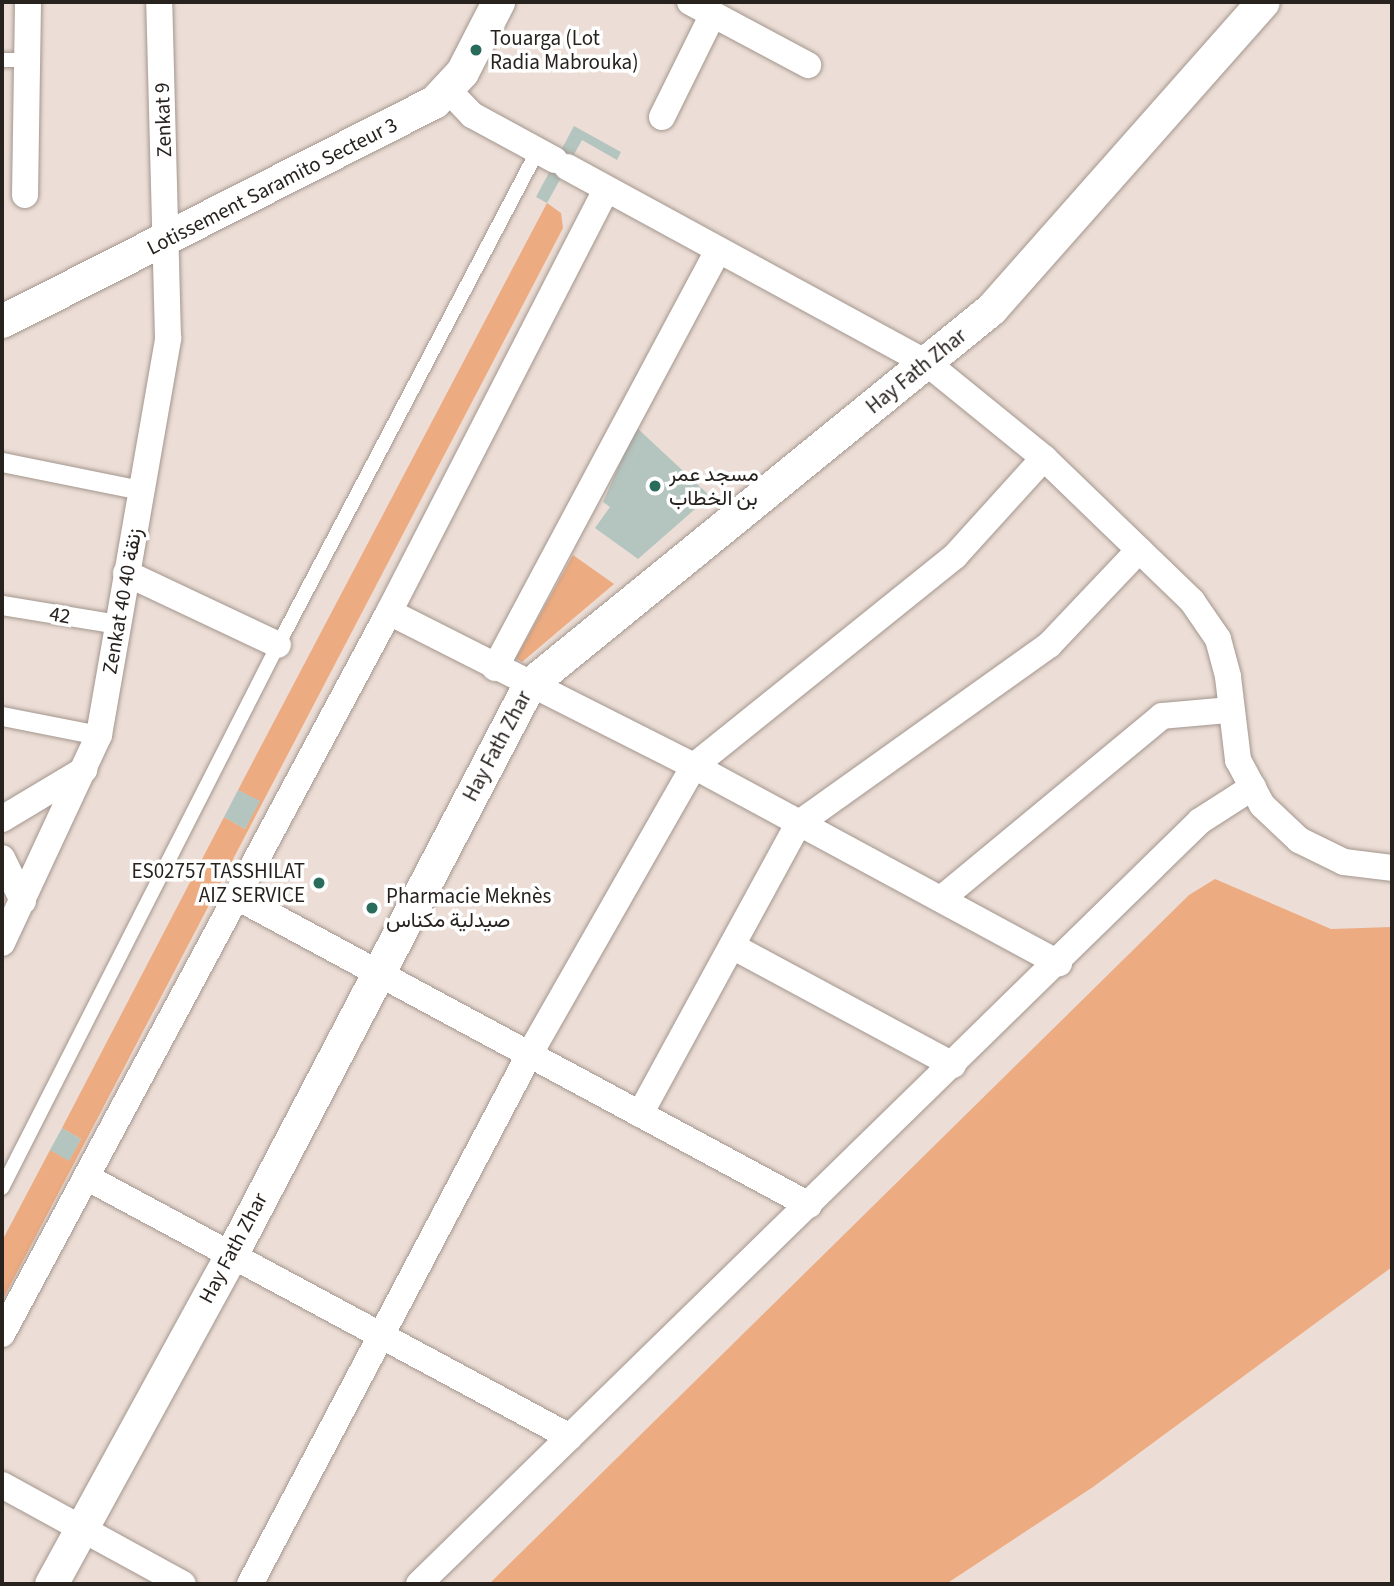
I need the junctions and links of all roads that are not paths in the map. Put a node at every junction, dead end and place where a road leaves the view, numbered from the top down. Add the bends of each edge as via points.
1 (28, 2) edge
2 (159, 2) edge
3 (498, 2) edge
4 (690, 2) edge
5 (1263, 2) edge
6 (713, 14) junction
7 (15, 60) edge
8 (808, 65) dead end
9 (448, 90) junction
10 (662, 117) dead end
11 (553, 159) junction
12 (606, 190) junction
13 (25, 195) dead end
14 (168, 239) junction
15 (718, 251) junction
16 (2, 321) edge
17 (927, 363) junction
18 (1044, 458) junction
19 (2, 462) edge
20 (141, 490) junction
21 (1139, 550) junction
22 (127, 573) junction
23 (2, 605) edge
24 (389, 612) junction
25 (118, 624) junction
26 (278, 645) junction
27 (495, 668) junction
28 (529, 685) junction
29 (1229, 710) junction
30 (2, 716) edge
31 (99, 735) junction
32 (694, 766) junction
33 (84, 770) junction
34 (1253, 787) junction
35 (2, 819) edge
36 (798, 824) junction
37 (2, 858) edge
38 (1392, 868) edge
39 (235, 896) junction
40 (941, 899) junction
41 (23, 901) junction
42 (2, 943) edge
43 (732, 946) junction
44 (1059, 963) junction
45 (377, 972) junction
46 (529, 1055) junction
47 (953, 1065) junction
48 (640, 1114) junction
49 (88, 1178) junction
50 (2, 1188) edge
51 (808, 1205) junction
52 (231, 1255) junction
53 (2, 1334) edge
54 (379, 1335) junction
55 (570, 1437) junction
56 (2, 1485) edge
57 (80, 1528) junction
58 (51, 1584) edge
59 (183, 1584) edge
60 (250, 1584) edge
61 (418, 1584) edge

1 - 7 street
2 - 14 street, Zenkat 9
3 - 9 street, Lotissement Saramito Secteur 3 via 476,50
4 - 6 street
5 - 17 street, Hay Fath Zhar via 991,309
6 - 8 street
6 - 10 street
7 - 13 street
9 - 11 street via 472,115
9 - 14 street, Lotissement Saramito Secteur 3 via 419,111
11 - 12 street
11 - 26 lane
12 - 15 street
12 - 24 street
14 - 16 street, Lotissement Saramito Secteur 3
14 - 20 street, Zenkat 40 زنقة 40 via 168,338
15 - 17 street
15 - 27 street
17 - 18 street
17 - 28 street, Hay Fath Zhar
18 - 21 street
18 - 32 street via 955,556
19 - 20 street
20 - 22 street, Zenkat 40 زنقة 40
21 - 29 street via 1192,601 1218,639 1228,677
21 - 36 street via 1049,645
22 - 25 street, Zenkat 40 زنقة 40
22 - 26 street
23 - 25 street, 42
24 - 27 street
24 - 39 street
25 - 31 street, Zenkat 40 زنقة 40
26 - 50 lane
27 - 28 street
28 - 32 street
28 - 45 street, Hay Fath Zhar
29 - 34 street via 1238,760
29 - 40 street via 1162,716
30 - 31 street
31 - 33 street, Zenkat 40 زنقة 40
32 - 36 street
32 - 46 street
33 - 35 street
33 - 41 street, Zenkat 40 زنقة 40
34 - 38 street via 1262,805 1298,840 1345,862
34 - 44 street via 1200,821
36 - 40 street
36 - 43 street
37 - 41 street
39 - 45 street
39 - 49 street
40 - 44 street
41 - 42 street, Zenkat 40 زنقة 40
43 - 47 street
43 - 48 street
44 - 47 street
45 - 46 street
45 - 52 street, Hay Fath Zhar
46 - 48 street
46 - 54 street
47 - 51 street
48 - 51 street
49 - 52 street
49 - 53 street
51 - 55 street
52 - 54 street
52 - 57 street, Hay Fath Zhar
54 - 55 street
54 - 60 street
55 - 61 street
56 - 57 street
57 - 58 street, Hay Fath Zhar
57 - 59 street

